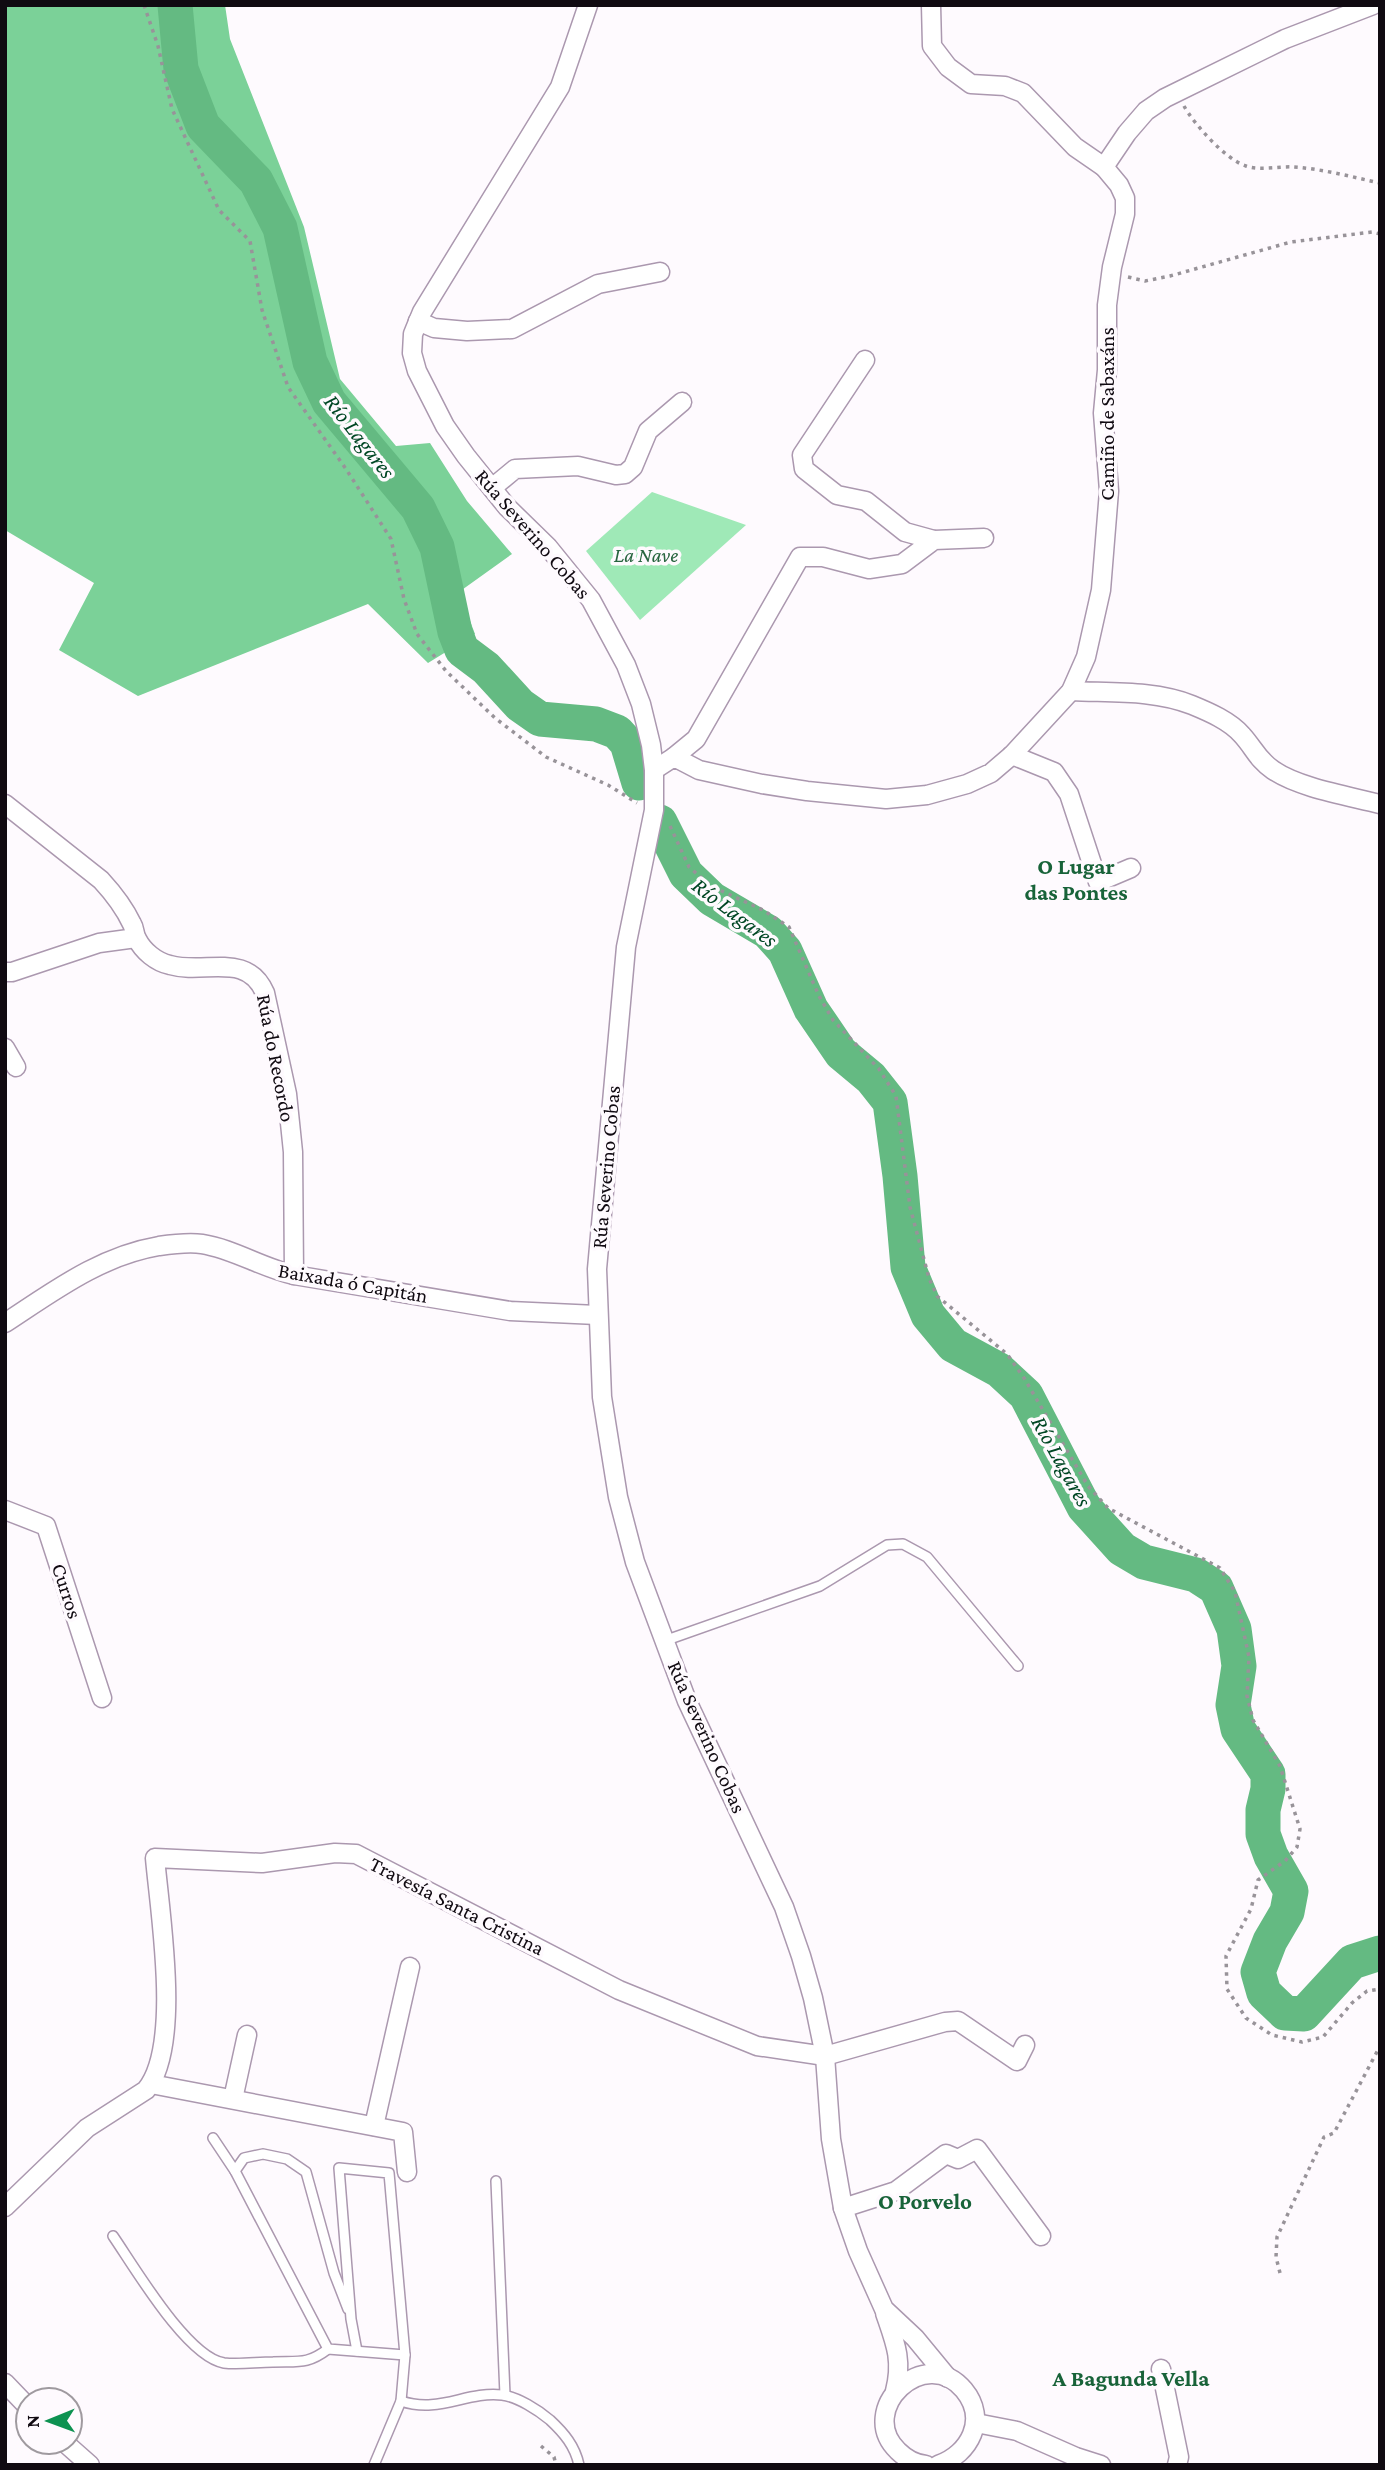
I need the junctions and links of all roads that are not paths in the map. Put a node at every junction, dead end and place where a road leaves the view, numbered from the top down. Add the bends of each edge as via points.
1 (588, 5) edge
2 (931, 5) edge
3 (1373, 5) edge
4 (1104, 167) junction
5 (660, 272) dead end
6 (418, 321) junction
7 (866, 360) dead end
8 (682, 402) dead end
9 (492, 488) junction
10 (984, 538) dead end
11 (934, 540) junction
12 (1071, 691) junction
13 (1012, 755) junction
14 (674, 757) junction
15 (654, 770) junction
16 (5, 804) edge
17 (1380, 804) edge
18 (1131, 868) dead end
19 (136, 938) junction
20 (5, 972) edge
21 (5, 1048) edge
22 (16, 1067) dead end
23 (294, 1275) junction
24 (597, 1315) junction
25 (5, 1323) edge
26 (5, 1510) edge
27 (664, 1641) junction
28 (1018, 1666) dead end
29 (102, 1698) dead end
30 (411, 1967) dead end
31 (247, 2035) dead end
32 (1025, 2045) dead end
33 (825, 2056) junction
34 (151, 2084) junction
35 (233, 2099) junction
36 (374, 2126) junction
37 (213, 2138) dead end
38 (235, 2171) junction
39 (407, 2172) dead end
40 (496, 2181) dead end
41 (5, 2207) edge
42 (843, 2208) junction
43 (113, 2236) dead end
44 (1041, 2236) dead end
45 (884, 2309) junction
46 (351, 2319) junction
47 (327, 2349) junction
48 (357, 2351) junction
49 (405, 2356) junction
50 (1161, 2369) dead end
51 (948, 2378) junction
52 (895, 2391) junction
53 (505, 2395) junction
54 (401, 2400) junction
55 (976, 2423) junction
56 (959, 2458) edge
57 (906, 2462) edge
58 (374, 2465) edge
59 (579, 2465) edge
60 (926, 2465) edge
61 (938, 2465) edge
62 (1101, 2465) edge
63 (1177, 2465) edge

1 - 6 street, Rúa Severino Cobas via 560,87
2 - 4 street via 932,46 948,67 971,84 1004,86 1023,93 1075,148
3 - 4 street via 1285,39 1177,92 1146,111
4 - 12 street, Camiño de Sabaxáns via 1125,198 1107,305 1103,413 1109,491 1101,590 1086,657
5 - 6 street via 598,284 512,329 467,331 434,328
6 - 9 street, Rúa Severino Cobas via 412,353 417,371 445,426
7 - 11 street via 802,455 804,469 837,495 866,501 905,532
8 - 9 street via 648,431 633,467 625,474 578,466 515,469
9 - 15 street, Rúa Severino Cobas via 568,569 610,631 640,704
10 - 11 street
11 - 14 street via 902,564 869,569 823,557 800,558 696,738
12 - 13 street, Camiño de Sabaxáns
12 - 17 street via 1151,694 1191,705 1233,726 1275,772
13 - 14 street, Camiño de Sabaxáns via 991,773 967,784 927,795 886,799 762,784 699,770
13 - 18 street via 1054,772 1069,794 1098,881
14 - 15 street
15 - 24 street, Rúa Severino Cobas via 654,810 621,989
16 - 19 street, Rúa do Recordo via 101,880 134,926
19 - 20 street via 99,943
19 - 23 street, Rúa do Recordo via 149,954 169,965 236,968 260,979 287,1094 293,1152
21 - 22 street
23 - 24 street, Baixada ó Capitán via 510,1311
23 - 25 street, Baixada ó Capitán via 203,1244 149,1248 96,1265
24 - 27 street, Rúa Severino Cobas via 602,1397 618,1497 635,1562
26 - 29 street, Curros via 46,1527
27 - 28 lane via 820,1586 887,1545 903,1544 927,1557
27 - 33 street, Rúa Severino Cobas via 705,1741 784,1906 813,1998
30 - 36 street
31 - 35 street
32 - 33 street via 1017,2061 958,2021
33 - 34 street, Travesía Santa Cristina via 757,2046 619,1990 356,1854 262,1863 155,1858 167,2007 165,2042
33 - 42 street, Rúa Severino Cobas via 831,2139
34 - 35 street
34 - 41 street via 87,2128
35 - 36 street
36 - 39 street via 403,2132
37 - 38 lane
38 - 46 lane via 244,2158 263,2154 287,2159 306,2172
38 - 47 lane
40 - 53 lane
42 - 44 street via 896,2191 946,2154 958,2159 977,2148
42 - 45 street, Rúa Severino Cobas
43 - 47 lane via 160,2304 205,2355 224,2363 313,2361
45 - 51 street, Rúa Severino Cobas
45 - 52 street via 898,2350 900,2371
46 - 48 lane
46 - 49 lane via 339,2168 389,2173
47 - 48 lane
48 - 49 lane
49 - 54 lane
50 - 63 street
51 - 52 street via 920,2375
51 - 55 street, Rúa Severino Cobas via 969,2396
52 - 57 street via 887,2405 887,2435
53 - 54 lane via 418,2407
53 - 59 lane via 539,2411 563,2432
54 - 58 lane
55 - 56 street
55 - 62 street via 1017,2431
56 - 61 street
57 - 60 street

